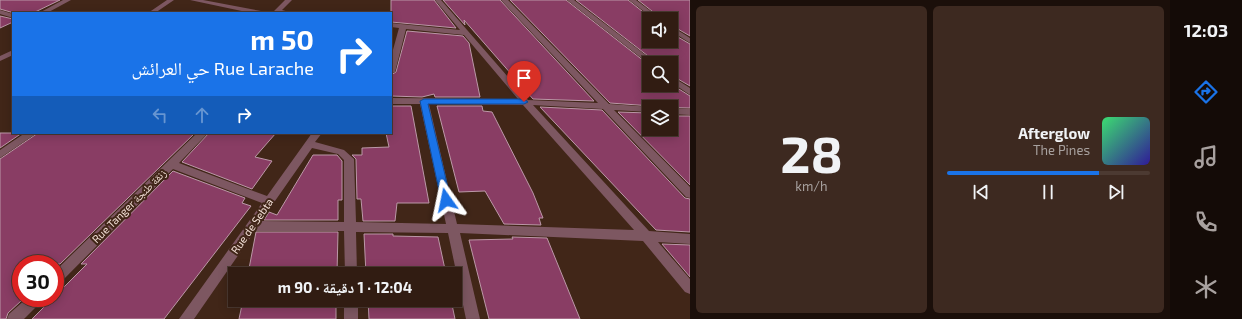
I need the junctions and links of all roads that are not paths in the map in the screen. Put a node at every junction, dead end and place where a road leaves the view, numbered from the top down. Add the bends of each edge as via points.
1 (68, 0) edge
2 (171, 0) edge
3 (193, 0) edge
4 (289, 0) edge
5 (438, 0) edge
6 (504, 0) edge
7 (570, 0) edge
8 (632, 0) edge
9 (0, 12) edge
10 (44, 12) edge
11 (153, 12) edge
12 (256, 12) edge
13 (276, 12) edge
14 (648, 12) edge
15 (12, 16) edge
16 (392, 25) edge
17 (403, 26) junction
18 (466, 33) junction
19 (678, 33) edge
20 (690, 41) edge
21 (12, 53) edge
22 (643, 56) edge
23 (393, 57) edge
24 (0, 59) edge
25 (678, 83) edge
26 (690, 92) edge
27 (392, 101) edge
28 (424, 101) junction
29 (524, 102) junction
30 (607, 107) junction
31 (642, 109) edge
32 (678, 111) edge
33 (690, 112) edge
34 (31, 134) edge
35 (202, 134) edge
36 (316, 134) edge
37 (310, 144) junction
38 (0, 155) edge
39 (171, 164) junction
40 (690, 194) edge
41 (269, 201) junction
42 (253, 226) junction
43 (350, 226) junction
44 (452, 228) junction
45 (645, 235) junction
46 (690, 239) edge
47 (351, 267) edge
48 (64, 270) edge
49 (690, 288) edge
50 (27, 307) edge
51 (351, 307) edge
52 (14, 319) edge
53 (186, 319) edge
54 (351, 319) edge
55 (473, 319) edge

1 - 10 street
2 - 11 street
3 - 12 street
4 - 13 street
5 - 18 street
6 - 30 street
7 - 22 street
8 - 14 street
9 - 15 street
16 - 17 street
17 - 18 street
17 - 23 street
18 - 29 street
19 - 20 street
21 - 24 street
25 - 26 street
27 - 28 street
28 - 29 street
28 - 44 street
29 - 30 street
29 - 45 street
30 - 31 street
30 - 40 street
32 - 33 street
34 - 38 street
35 - 39 street, Rue Tanger زنقة طنجة
36 - 37 street, Rue de Sebta
37 - 41 street, Rue de Sebta
37 - 43 street via 341,152 349,159
39 - 41 street
39 - 48 street, Rue Tanger زنقة طنجة
41 - 42 street, Rue de Sebta
42 - 43 street
42 - 53 street, Rue de Sebta
43 - 44 street
43 - 47 street
44 - 45 street
44 - 55 street
45 - 46 street
45 - 49 street
50 - 52 street
51 - 54 street

